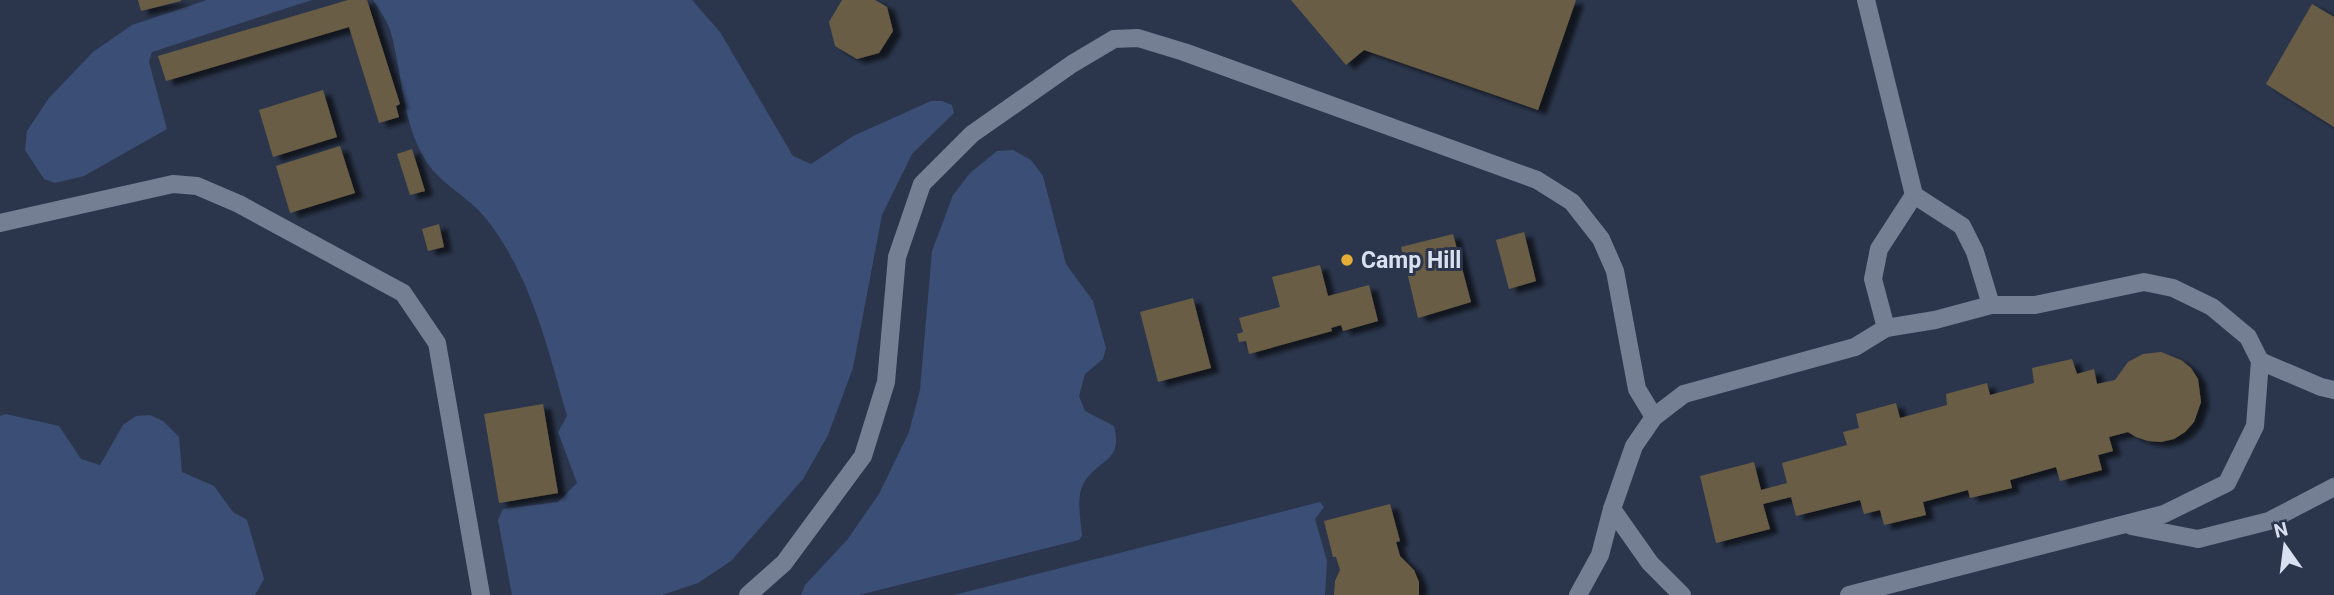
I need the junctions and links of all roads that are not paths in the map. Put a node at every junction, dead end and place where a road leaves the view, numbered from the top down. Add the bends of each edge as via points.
1 (1866, 0) edge
2 (1914, 195) junction
3 (0, 223) edge
4 (1991, 305) junction
5 (1886, 328) junction
6 (2260, 361) junction
7 (2334, 390) edge
8 (1654, 417) junction
9 (2334, 487) edge
10 (1612, 509) junction
11 (2124, 525) junction
12 (481, 595) edge
13 (748, 595) edge
14 (1578, 595) edge
15 (1682, 595) edge
16 (1849, 595) edge

1 - 2 street
2 - 4 street via 1962,226
2 - 5 street via 1878,249 1873,279
3 - 12 street via 173,184 197,186 403,293 437,343
4 - 5 street
4 - 6 street via 2035,305 2144,282 2173,288 2212,307 2248,337
5 - 8 street via 1855,347 1684,394
6 - 7 street
6 - 11 street via 2255,426 2227,483 2164,514
8 - 10 street via 1634,446
8 - 13 street via 1637,389 1615,271 1601,239 1572,202 1537,180 1185,52 1138,38 1114,38 972,134 922,184 897,257 886,382 863,456 784,563
9 - 11 street via 2269,521 2198,539
10 - 14 street via 1600,555
10 - 15 street via 1650,563
11 - 16 street

